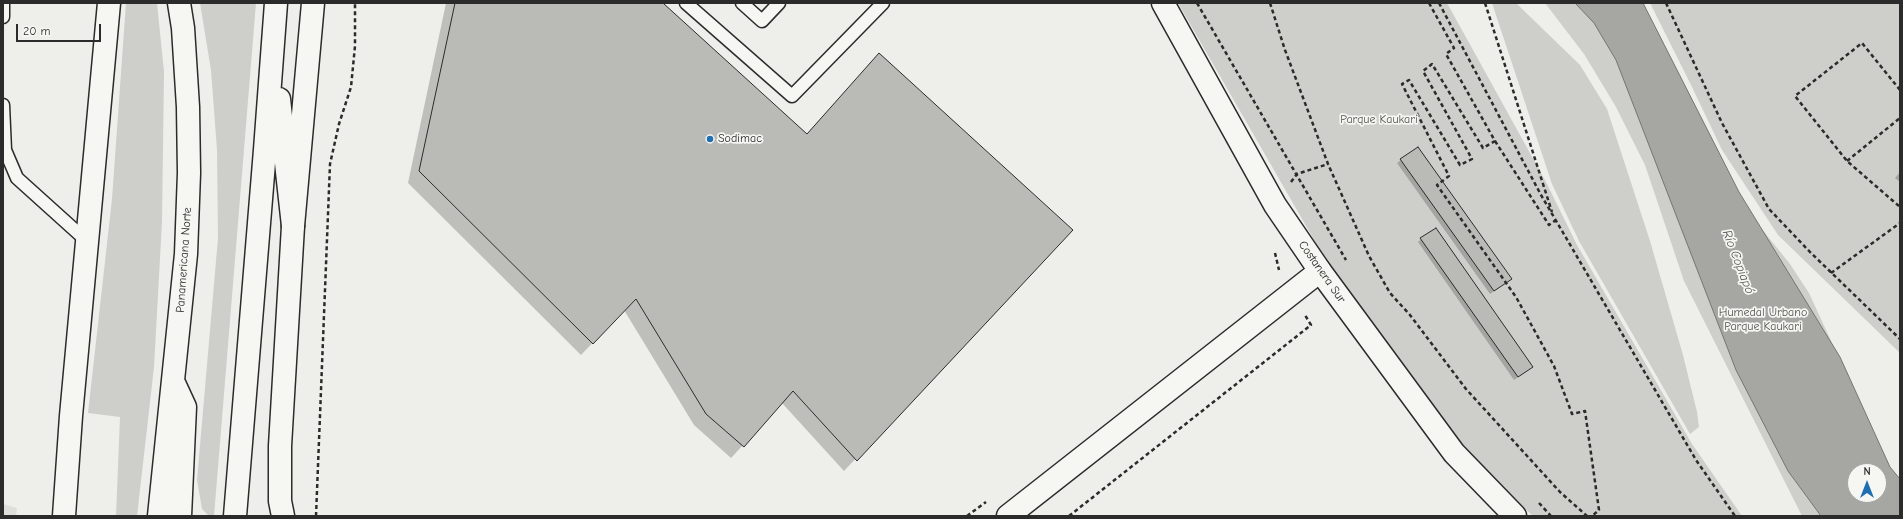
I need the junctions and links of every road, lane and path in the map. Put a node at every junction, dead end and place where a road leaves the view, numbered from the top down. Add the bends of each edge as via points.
1 (3, 3) edge
2 (109, 3) edge
3 (179, 3) edge
4 (276, 3) edge
5 (313, 3) edge
6 (355, 3) edge
7 (686, 3) edge
8 (742, 3) edge
9 (779, 3) edge
10 (883, 3) edge
11 (1162, 3) edge
12 (1197, 3) edge
13 (1270, 3) edge
14 (1429, 3) edge
15 (1439, 3) edge
16 (1485, 3) edge
17 (1666, 3) edge
18 (3, 17) edge
19 (272, 36) junction
20 (1900, 90) edge
21 (3, 105) edge
22 (1900, 118) edge
23 (1495, 141) junction
24 (1847, 161) junction
25 (1900, 207) edge
26 (1554, 217) junction
27 (1556, 220) junction
28 (1900, 224) edge
29 (293, 226) junction
30 (88, 242) junction
31 (1349, 265) dead end
32 (1320, 271) junction
33 (1831, 274) junction
34 (1292, 293) junction
35 (1900, 339) edge
36 (173, 380) junction
37 (1535, 499) dead end
38 (64, 516) edge
39 (159, 516) edge
40 (180, 516) edge
41 (235, 516) edge
42 (283, 516) edge
43 (316, 516) edge
44 (1008, 516) edge
45 (1069, 516) edge
46 (1515, 516) edge
47 (1551, 516) edge
48 (1587, 516) edge
49 (1592, 516) edge
50 (1735, 516) edge

1 - 18 lane
2 - 30 main road
3 - 36 main road, Panamericana Norte via 183,28 190,173 186,254
4 - 19 main road
5 - 29 main road
6 - 43 path via 355,46 351,87 339,124 329,172
7 - 10 lane via 792,96
8 - 9 lane via 762,21
11 - 32 main road, Costanera Sur via 1275,205
12 - 31 path
13 - 48 path via 1328,164 1369,256 1390,293 1410,315 1466,389 1560,492
14 - 23 path via 1454,48 1446,54
15 - 26 path
16 - 26 path
17 - 33 path via 1722,123 1769,209
19 - 29 main road
19 - 41 main road
20 - 24 path via 1862,43 1795,96
21 - 30 lane via 5,150 17,178
22 - 24 path
23 - 27 path via 1549,225
23 - 49 path via 1483,148 1432,64 1423,71 1472,159 1460,165 1409,80 1402,84 1449,176 1437,185 1516,297 1554,366 1572,414 1585,411 1599,510
24 - 25 path
26 - 27 path
27 - 50 path via 1696,460
28 - 33 path
29 - 42 main road via 280,446 280,501
30 - 38 main road
32 - 34 main road
32 - 46 main road, Costanera Sur via 1454,454
33 - 35 path
34 - 44 main road
34 - 45 path via 1310,325
36 - 39 main road, Panamericana Norte
36 - 40 main road via 185,407
37 - 47 path

